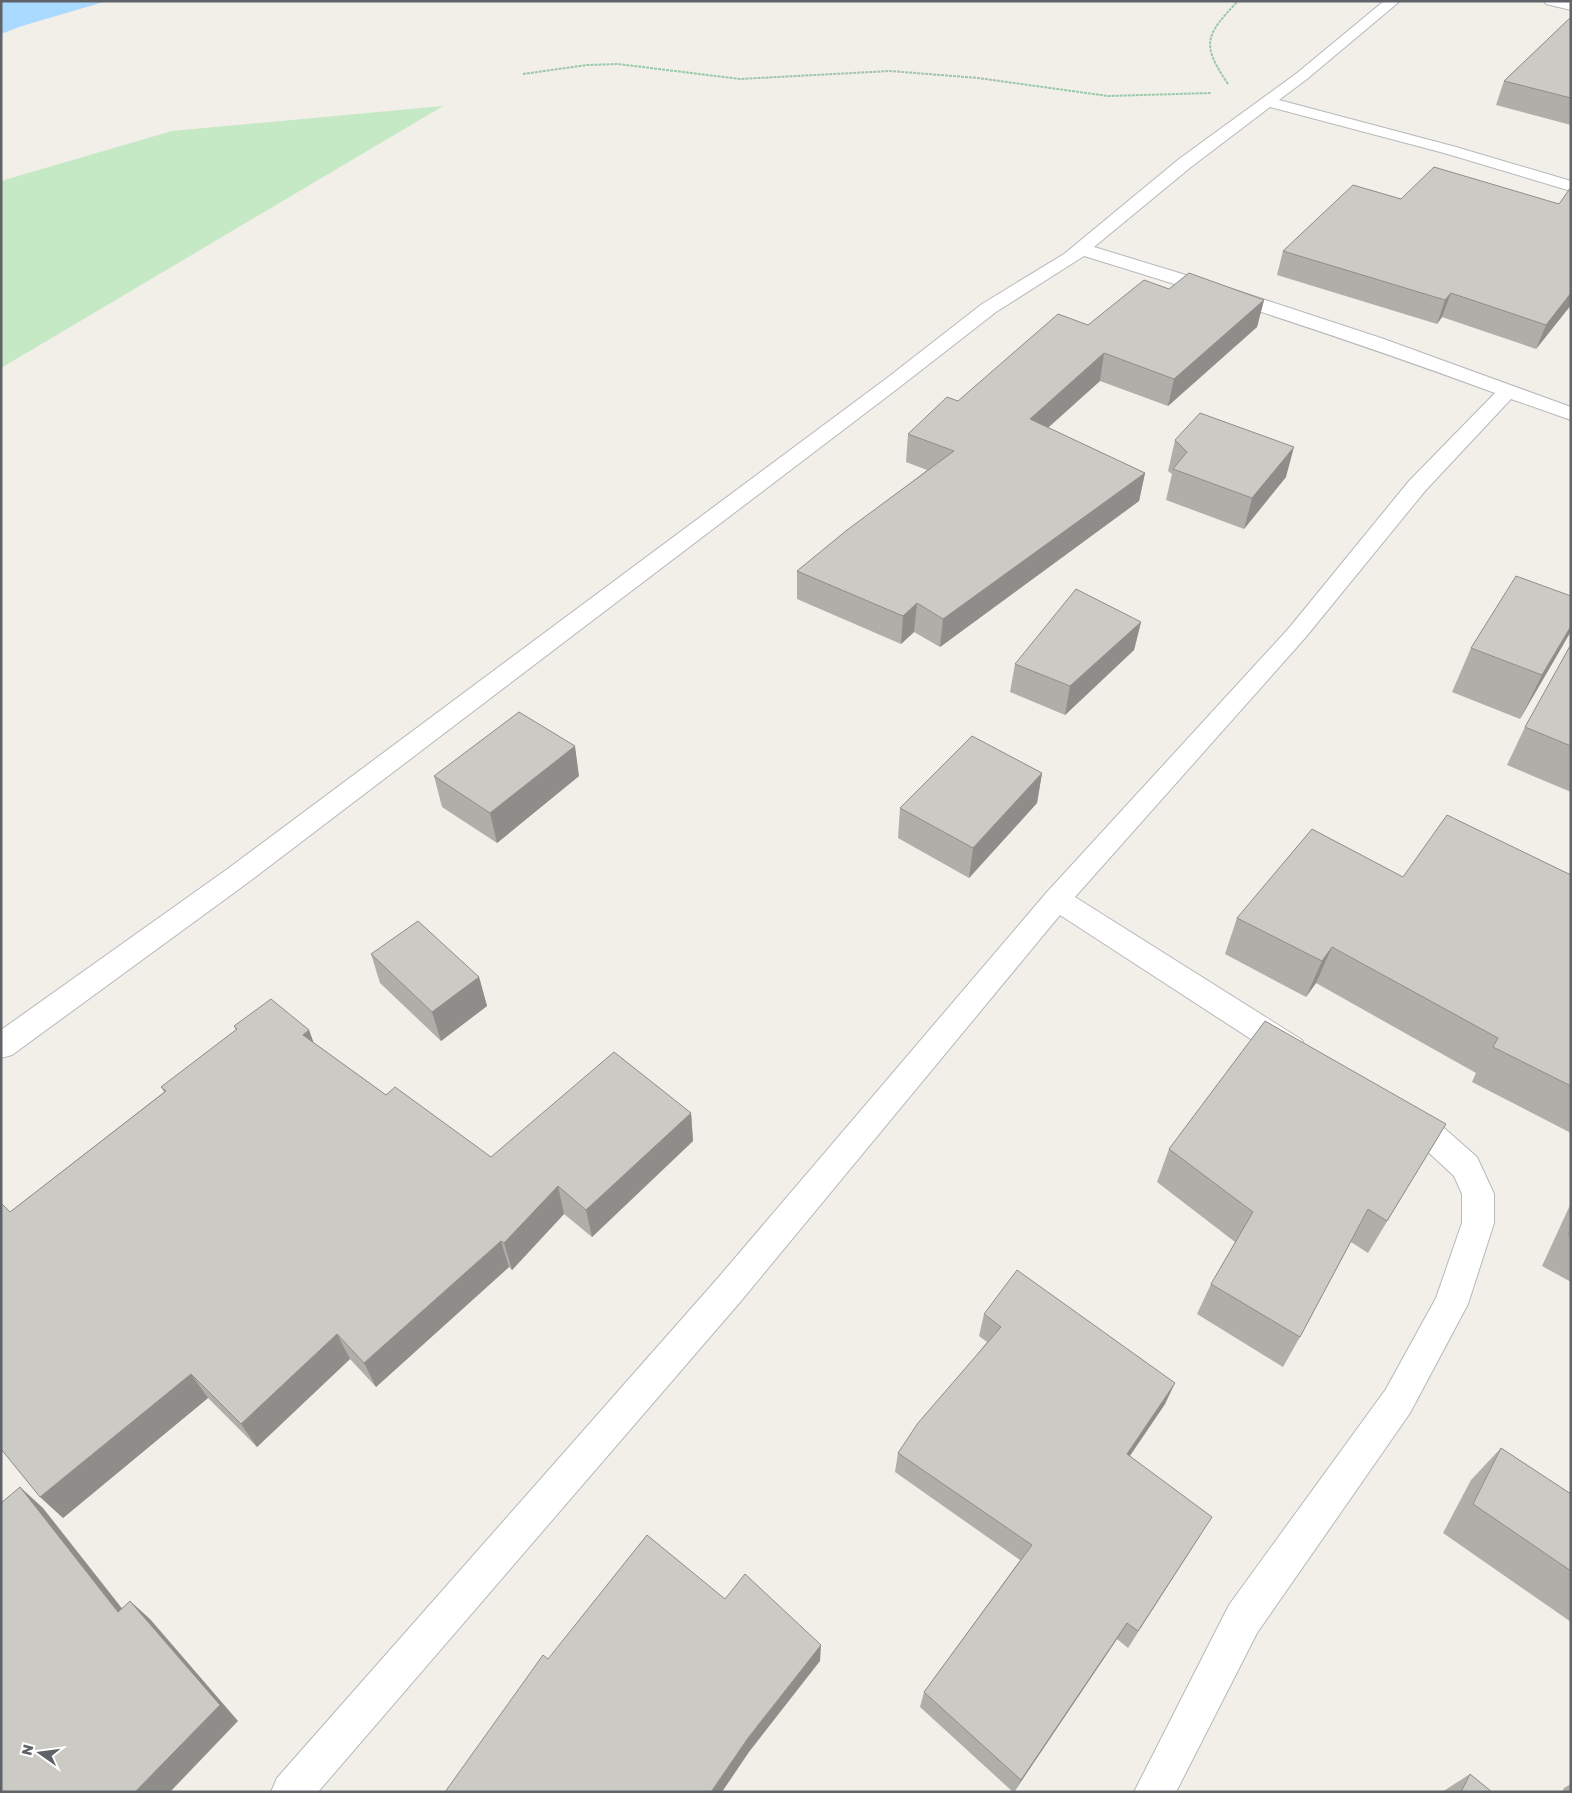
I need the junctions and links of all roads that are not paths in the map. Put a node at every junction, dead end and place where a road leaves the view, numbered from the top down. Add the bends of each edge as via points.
1 (1393, 1) edge
2 (1551, 1) edge
3 (1571, 6) edge
4 (1258, 108) junction
5 (1571, 186) edge
6 (1081, 249) junction
7 (1507, 392) junction
8 (1571, 414) edge
9 (1057, 899) junction
10 (1, 1046) edge
11 (1318, 1065) edge
12 (1384, 1105) edge
13 (291, 1792) edge
14 (1154, 1792) edge

1 - 4 street
2 - 3 street
4 - 5 street via 1450,150
4 - 6 street
6 - 7 street via 1356,336
6 - 10 street via 989,308 236,877
7 - 8 street
7 - 9 street via 1417,486 1297,633
9 - 11 street via 1252,1026
9 - 13 street via 729,1290
12 - 14 street via 1425,1130 1466,1167 1478,1194 1478,1224 1451,1304 1398,1401 1243,1619

